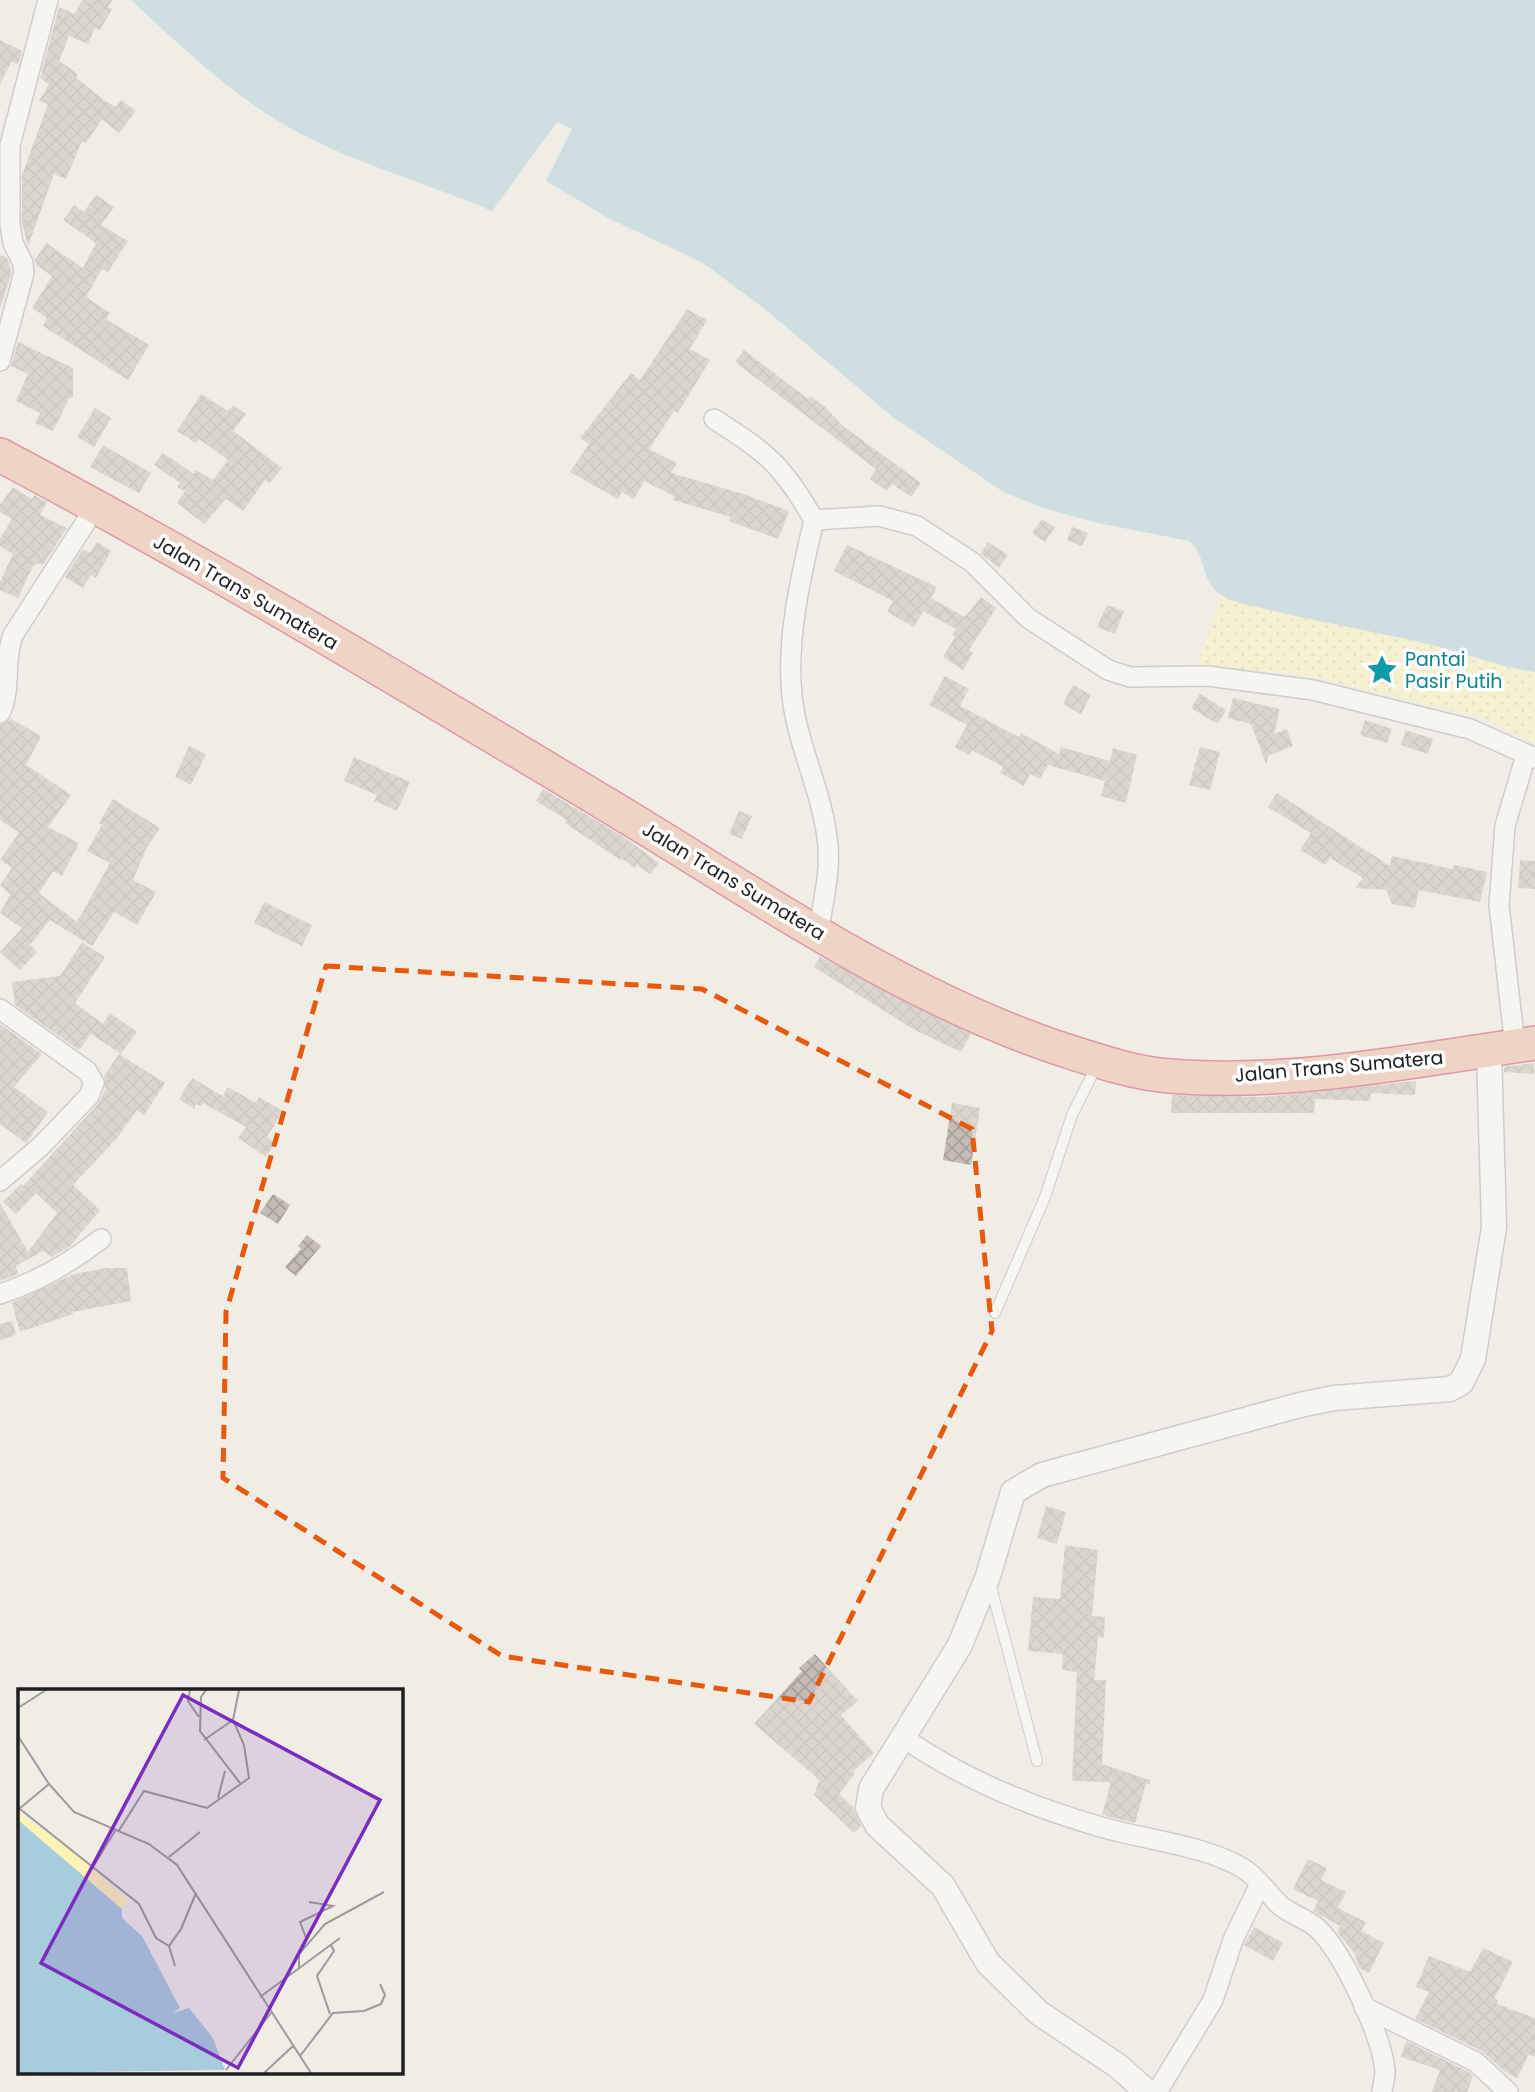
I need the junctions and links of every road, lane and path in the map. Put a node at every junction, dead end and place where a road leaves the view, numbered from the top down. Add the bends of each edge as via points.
1 (48, 0) edge
2 (0, 360) edge
3 (714, 419) dead end
4 (0, 455) edge
5 (96, 506) junction
6 (814, 520) junction
7 (0, 713) edge
8 (1531, 756) edge
9 (818, 933) junction
10 (0, 1009) edge
11 (1513, 1046) edge
12 (1099, 1062) junction
13 (0, 1181) edge
14 (101, 1239) dead end
15 (0, 1294) edge
16 (995, 1313) dead end
17 (988, 1576) junction
18 (904, 1738) junction
19 (1037, 1760) dead end
20 (1260, 1884) junction
21 (1364, 2007) junction
22 (1147, 2092) edge
23 (1157, 2092) edge
24 (1382, 2092) edge
25 (1507, 2092) edge

1 - 2 street via 10,145 10,224 24,273
3 - 6 street via 768,454 794,484
4 - 5 highway, Jalan Trans Sumatera
5 - 7 street via 13,635
5 - 9 highway, Jalan Trans Sumatera via 410,686
6 - 8 street via 879,516 917,526 972,562 1028,618 1091,661 1130,677 1208,676 1313,690 1470,729
6 - 9 street via 791,662 798,732 827,836
8 - 11 street via 1504,826 1499,905
9 - 12 highway, Jalan Trans Sumatera via 962,1010
10 - 13 street via 87,1071 94,1083 89,1096
11 - 12 highway, Jalan Trans Sumatera via 1264,1076 1169,1076
11 - 17 street via 1494,1227 1473,1359 1461,1382 1450,1389 1300,1405 1042,1475 1013,1492
12 - 16 lane via 1072,1115 1045,1197
14 - 15 street via 40,1278
17 - 18 street via 960,1645
17 - 19 lane
18 - 20 street via 952,1770 1019,1799 1232,1863
18 - 22 street via 871,1789 868,1808 877,1825 943,1886 978,1948 1006,1982 1039,2013 1118,2066
20 - 21 street via 1282,1907 1325,1937
20 - 23 street via 1233,1940 1213,2000
21 - 24 street via 1384,2065
21 - 25 street via 1476,2062

